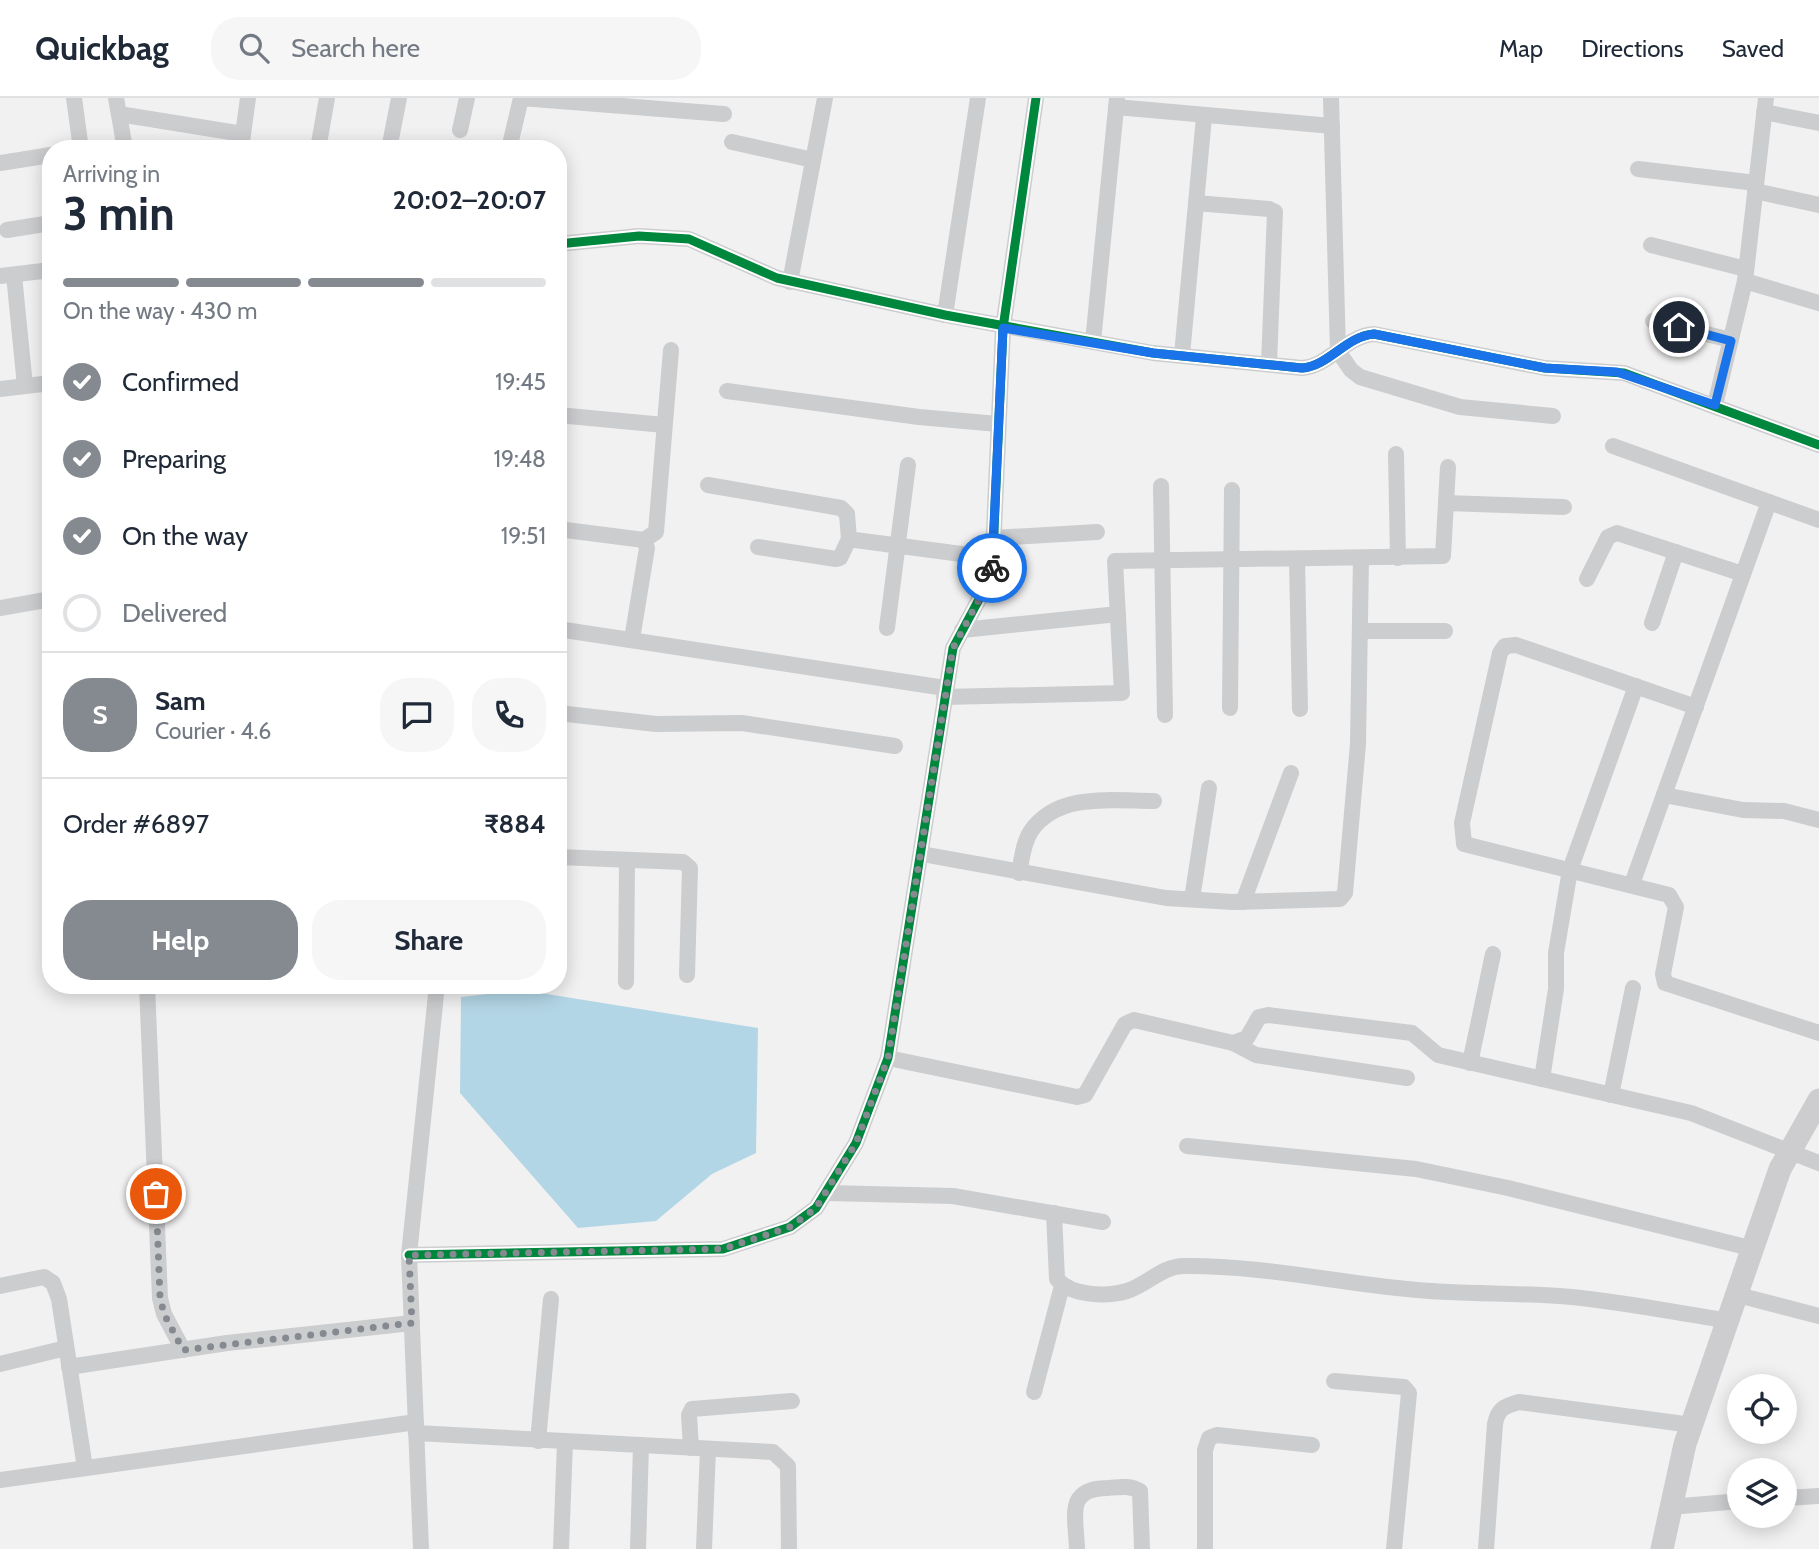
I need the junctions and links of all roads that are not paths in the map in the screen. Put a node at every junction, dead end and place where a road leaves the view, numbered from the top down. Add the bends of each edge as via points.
1 (74, 98) edge
2 (248, 98) edge
3 (327, 98) edge
4 (399, 98) edge
5 (467, 98) edge
6 (825, 98) edge
7 (978, 98) edge
8 (1036, 98) edge
9 (1331, 98) edge
10 (1116, 103) edge
11 (1765, 105) edge
12 (118, 106) edge
13 (724, 114) dead end
14 (1204, 117) junction
15 (1819, 123) edge
16 (1332, 127) junction
17 (460, 130) dead end
18 (80, 140) edge
19 (124, 140) edge
20 (238, 140) edge
21 (242, 140) edge
22 (320, 140) edge
23 (391, 140) edge
24 (511, 140) edge
25 (732, 142) dead end
26 (42, 156) edge
27 (813, 160) junction
28 (0, 163) edge
29 (1638, 169) dead end
30 (1755, 187) junction
31 (1196, 203) junction
32 (1819, 205) edge
33 (42, 224) edge
34 (7, 230) dead end
35 (567, 243) edge
36 (1651, 245) dead end
37 (42, 271) edge
38 (7, 275) edge
39 (1745, 275) junction
40 (790, 282) junction
41 (1819, 303) edge
42 (945, 315) junction
43 (1653, 321) dead end
44 (1003, 328) junction
45 (1731, 341) junction
46 (1093, 342) junction
47 (671, 350) dead end
48 (1338, 351) junction
49 (1182, 355) junction
50 (1269, 364) junction
51 (42, 384) edge
52 (25, 386) junction
53 (0, 390) edge
54 (727, 391) dead end
55 (1715, 405) junction
56 (567, 416) edge
57 (1553, 416) dead end
58 (998, 424) junction
59 (664, 425) junction
60 (1819, 444) edge
61 (1614, 446) dead end
62 (1396, 454) dead end
63 (908, 465) dead end
64 (1447, 467) dead end
65 (708, 485) dead end
66 (1161, 486) dead end
67 (1232, 490) dead end
68 (1769, 502) junction
69 (1446, 503) junction
70 (1564, 507) dead end
71 (1819, 520) edge
72 (567, 530) edge
73 (1097, 532) dead end
74 (993, 538) junction
75 (849, 539) junction
76 (644, 540) junction
77 (758, 547) dead end
78 (898, 547) junction
79 (1676, 552) junction
80 (992, 558) junction
81 (1361, 558) junction
82 (1398, 558) junction
83 (1230, 559) junction
84 (1297, 559) junction
85 (1164, 560) junction
86 (1743, 574) junction
87 (1587, 579) dead end
88 (42, 601) edge
89 (0, 608) edge
90 (1118, 614) junction
91 (1652, 623) dead end
92 (887, 628) dead end
93 (567, 630) edge
94 (962, 630) junction
95 (1360, 631) junction
96 (1445, 631) dead end
97 (632, 639) junction
98 (1636, 686) junction
99 (945, 693) junction
100 (1696, 707) junction
101 (1230, 708) dead end
102 (1300, 709) dead end
103 (567, 714) edge
104 (1165, 715) dead end
105 (895, 746) dead end
106 (1291, 773) dead end
107 (1209, 788) dead end
108 (1664, 795) junction
109 (1154, 801) dead end
110 (1819, 820) edge
111 (922, 854) junction
112 (567, 857) edge
113 (627, 860) junction
114 (1570, 870) junction
115 (1019, 873) junction
116 (1632, 884) junction
117 (1192, 899) junction
118 (1243, 902) junction
119 (1493, 954) dead end
120 (687, 975) dead end
121 (626, 982) dead end
122 (1633, 988) dead end
123 (147, 994) edge
124 (436, 994) edge
125 (1819, 1033) edge
126 (1233, 1043) junction
127 (888, 1058) junction
128 (1470, 1063) junction
129 (1406, 1079) dead end
130 (1542, 1079) junction
131 (1611, 1095) junction
132 (1819, 1100) edge
133 (1187, 1146) dead end
134 (1790, 1151) junction
135 (1819, 1163) edge
136 (827, 1193) junction
137 (1054, 1213) junction
138 (1102, 1222) dead end
139 (1754, 1250) junction
140 (409, 1255) junction
141 (0, 1286) edge
142 (1062, 1286) junction
143 (1738, 1295) junction
144 (551, 1299) dead end
145 (1819, 1316) edge
146 (1730, 1321) junction
147 (412, 1323) junction
148 (66, 1348) junction
149 (183, 1350) junction
150 (0, 1364) edge
151 (69, 1367) junction
152 (1334, 1381) dead end
153 (1034, 1392) dead end
154 (792, 1401) dead end
155 (1692, 1425) junction
156 (416, 1427) junction
157 (538, 1441) junction
158 (565, 1442) junction
159 (1312, 1445) dead end
160 (641, 1446) junction
161 (691, 1448) junction
162 (708, 1448) junction
163 (85, 1468) junction
164 (0, 1480) edge
165 (1819, 1496) edge
166 (1797, 1497) edge
167 (1727, 1502) edge
168 (1670, 1507) junction
169 (421, 1549) edge
170 (561, 1549) edge
171 (638, 1549) edge
172 (705, 1549) edge
173 (789, 1549) edge
174 (1077, 1549) edge
175 (1142, 1549) edge
176 (1205, 1549) edge
177 (1394, 1549) edge
178 (1486, 1549) edge
179 (1662, 1549) edge

1 - 18 street
2 - 21 street
3 - 22 street
4 - 23 street
5 - 17 street
6 - 27 street
7 - 42 street
8 - 44 street
9 - 16 street
10 - 14 street
10 - 46 street
11 - 15 street
11 - 30 street
12 - 19 street
12 - 20 street
13 - 24 street via 521,98
14 - 16 street
14 - 31 street
16 - 48 street
25 - 27 street
26 - 28 street
27 - 40 street
29 - 30 street
30 - 32 street
30 - 39 street
31 - 49 street
31 - 50 street via 1275,212
33 - 34 street
35 - 40 street via 639,236 689,239
36 - 39 street
37 - 38 street
38 - 52 street
39 - 41 street
39 - 45 street
40 - 42 street
42 - 44 street
43 - 45 street
44 - 46 street
44 - 58 street
45 - 55 street
46 - 49 street
47 - 59 street
48 - 50 street via 1311,368
48 - 55 street via 1356,338 1374,334 1545,368 1617,372
48 - 57 street via 1360,377 1460,407
49 - 50 street
51 - 52 street
52 - 53 street
54 - 58 street
55 - 60 street
56 - 59 street
58 - 74 street
59 - 76 street via 656,532
61 - 68 street
62 - 82 street
63 - 78 street
64 - 69 street
65 - 75 street via 841,508 847,514
66 - 85 street
67 - 83 street
68 - 71 street
68 - 86 street
69 - 70 street
69 - 82 street via 1443,556
72 - 76 street
73 - 74 street
74 - 80 street
75 - 77 street via 836,559
75 - 78 street
76 - 97 street via 647,548
78 - 80 street
78 - 92 street
79 - 86 street
79 - 87 street via 1611,534
79 - 91 street
80 - 94 street via 992,575
81 - 82 street
81 - 84 street
81 - 95 street
83 - 84 street
83 - 85 street
83 - 101 street
84 - 102 street
85 - 90 street via 1115,561
85 - 104 street
86 - 100 street
88 - 89 street
90 - 94 street
90 - 99 street via 1122,693
93 - 97 street
94 - 99 street via 953,648
95 - 96 street
95 - 118 street via 1358,744 1345,893 1329,902
97 - 99 street
98 - 100 street
98 - 114 street
98 - 114 street via 1516,645 1505,646 1500,653 1461,835 1464,844 1472,848
99 - 111 street
100 - 108 street
103 - 105 street via 656,724 743,723
106 - 118 street
107 - 117 street
108 - 110 street
108 - 116 street
109 - 115 street via 1063,805 1030,832
111 - 115 street
111 - 127 street
112 - 113 street
113 - 120 street via 684,862 690,868
113 - 121 street
114 - 116 street
114 - 130 street
115 - 117 street
116 - 125 street via 1674,898 1665,983
117 - 118 street
119 - 128 street
122 - 131 street
123 - 149 street via 160,1297
124 - 140 street
126 - 127 street via 1134,1020 1125,1024 1085,1095 1077,1097
126 - 128 street via 1247,1038 1259,1017 1268,1015 1412,1033 1438,1055
126 - 129 street via 1256,1055
127 - 136 street via 856,1143
128 - 130 street
130 - 131 street
131 - 134 street via 1691,1113
132 - 134 street
133 - 139 street via 1416,1169
134 - 135 street
134 - 139 street
136 - 137 street via 953,1196
136 - 140 street via 816,1208 790,1227 723,1249
137 - 138 street
137 - 142 street via 1057,1279
139 - 143 street
140 - 147 street
141 - 148 street via 44,1277 53,1283
142 - 146 street via 1112,1294 1129,1291 1181,1265 1410,1290 1574,1297
142 - 153 street
143 - 145 street
143 - 146 street
144 - 157 street
146 - 155 street
147 - 149 street
147 - 156 street
148 - 150 street
148 - 151 street
149 - 151 street
151 - 163 street
152 - 177 street via 1404,1387 1409,1393
154 - 161 street via 692,1409
155 - 168 street
155 - 178 street via 1519,1402 1504,1406 1495,1423
156 - 157 street
156 - 163 street
156 - 169 street
157 - 158 street
158 - 160 street
158 - 170 street
159 - 176 street via 1217,1435 1209,1438 1205,1450
160 - 161 street
160 - 171 street
161 - 162 street
162 - 172 street
162 - 173 street via 773,1452 782,1458 790,1484
163 - 164 street
165 - 166 street
167 - 168 street
168 - 179 street
174 - 175 street via 1076,1502 1080,1494 1088,1489 1132,1487 1140,1491 1142,1502

